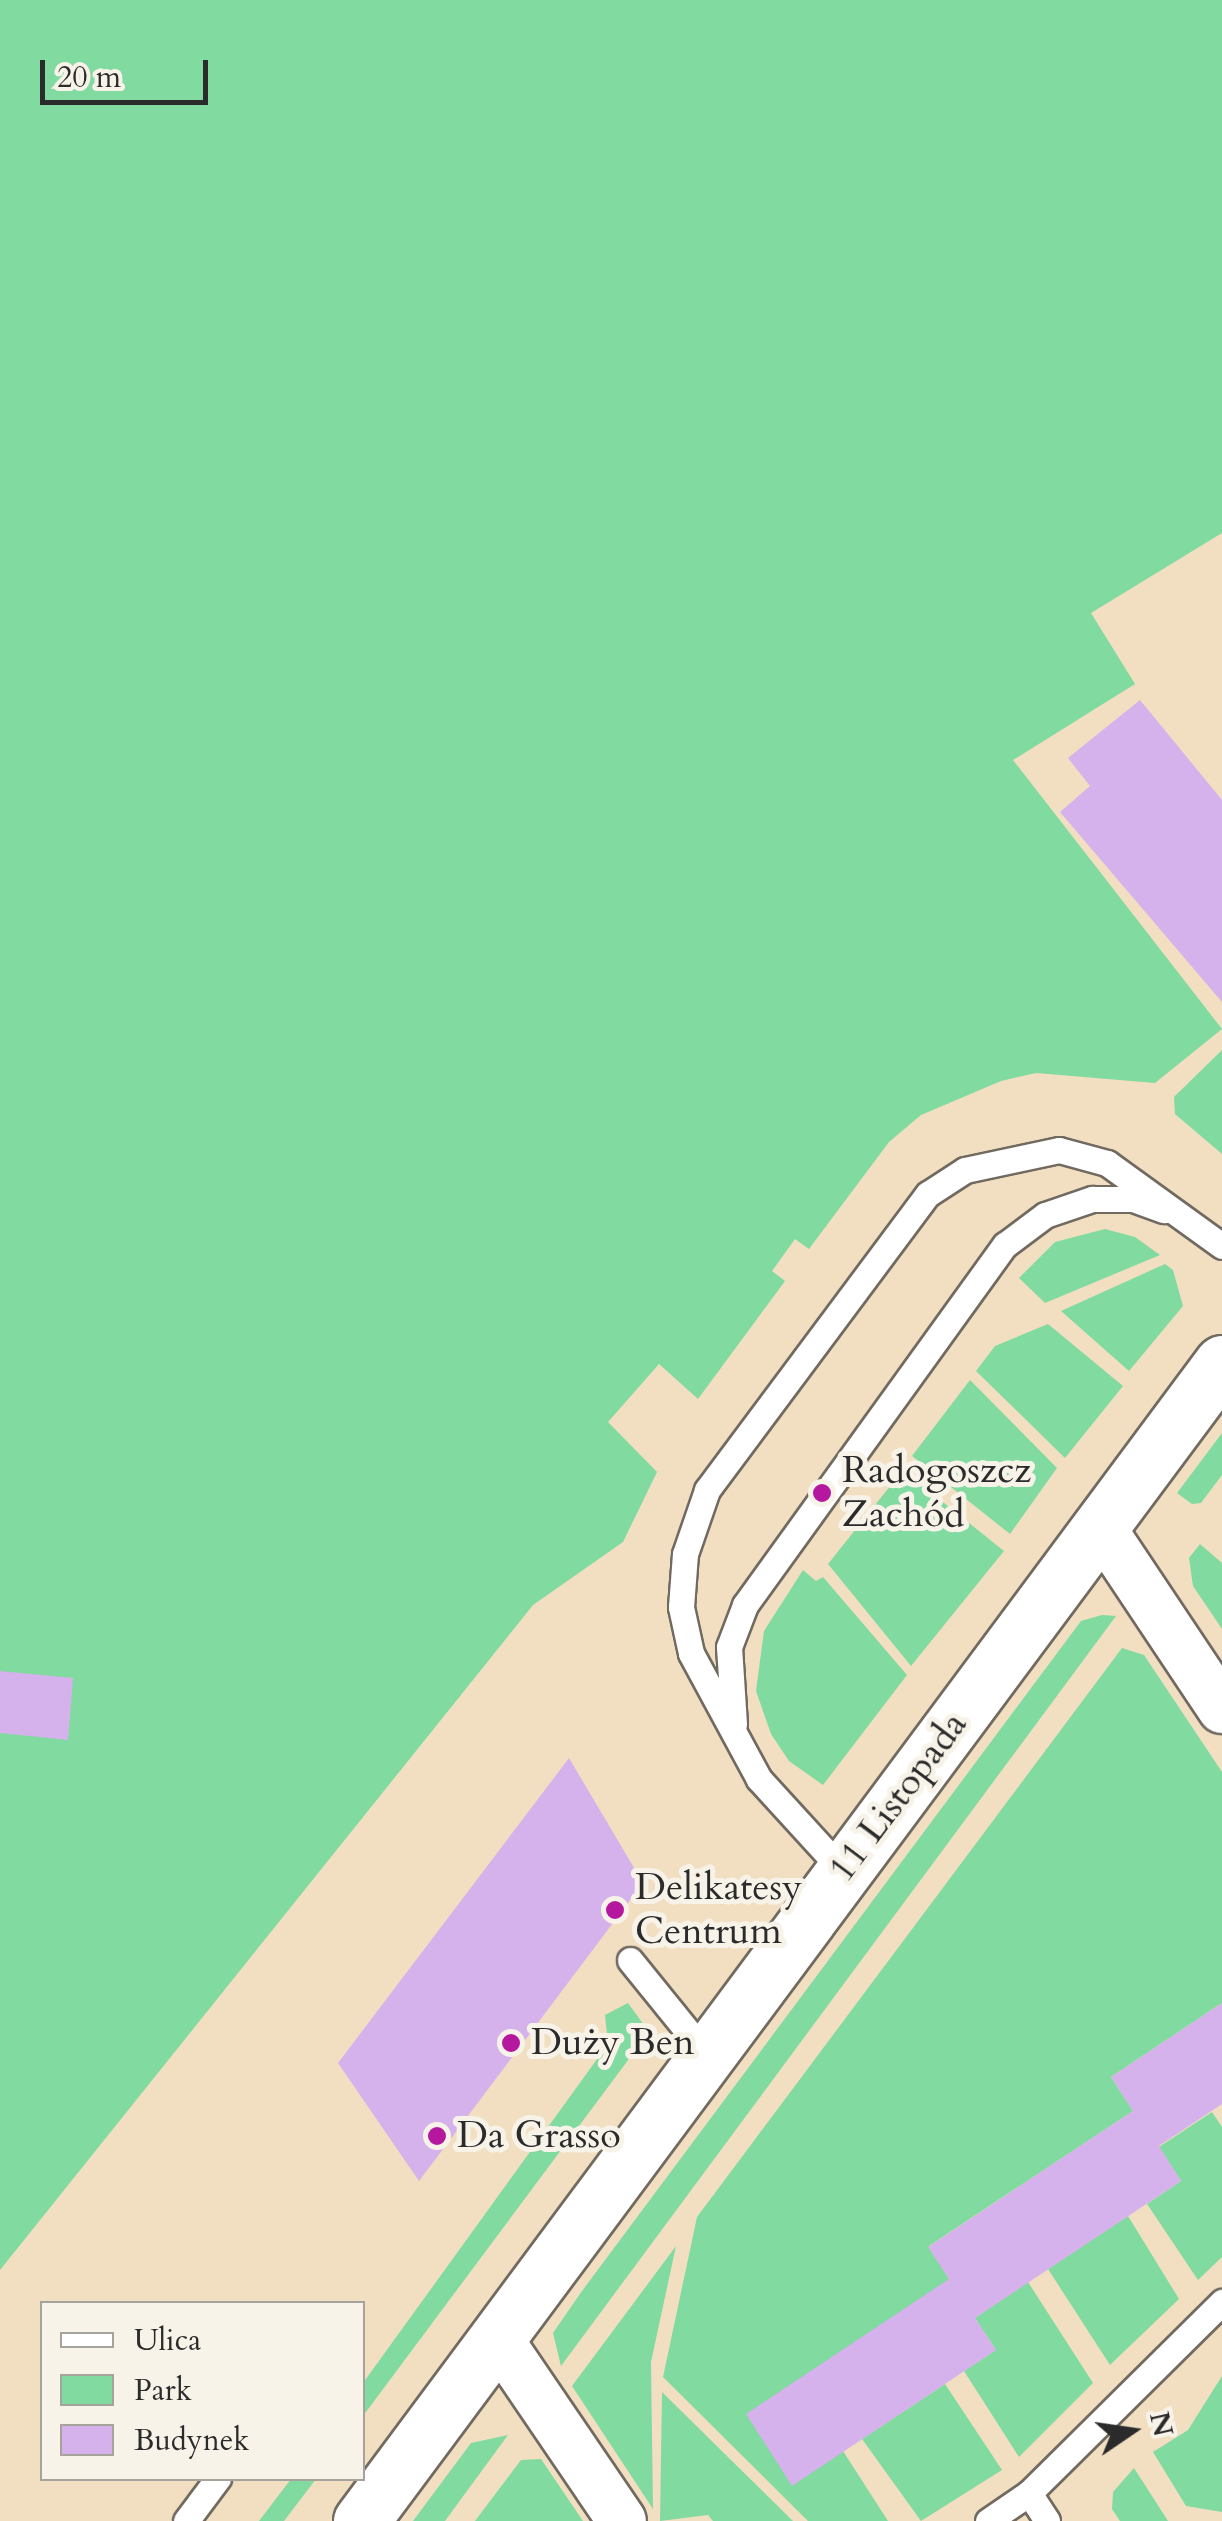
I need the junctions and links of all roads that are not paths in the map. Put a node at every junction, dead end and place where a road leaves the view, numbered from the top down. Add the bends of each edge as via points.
1 (1183, 1217) junction
2 (1222, 1246) edge
3 (1222, 1363) edge
4 (1100, 1526) junction
5 (1222, 1709) edge
6 (737, 1743) junction
7 (843, 1871) junction
8 (630, 1960) dead end
9 (707, 2055) junction
10 (1222, 2302) edge
11 (497, 2337) junction
12 (216, 2481) edge
13 (1029, 2492) junction
14 (186, 2521) edge
15 (360, 2521) edge
16 (622, 2521) edge
17 (988, 2521) edge
18 (1047, 2521) edge

1 - 2 lane
1 - 6 lane via 1133,1199 1092,1199 1045,1216 1005,1246 744,1605 729,1661
1 - 6 lane via 1107,1163 1059,1150 965,1170 928,1194 708,1490 685,1554 681,1607 690,1653
3 - 4 street, 11 Listopada
4 - 5 street
4 - 7 street, 11 Listopada
6 - 7 lane via 759,1778
7 - 9 street, 11 Listopada
8 - 9 lane
9 - 11 street, 11 Listopada
10 - 13 lane
11 - 15 street, 11 Listopada
11 - 16 street
12 - 14 lane
13 - 17 lane
13 - 18 lane

